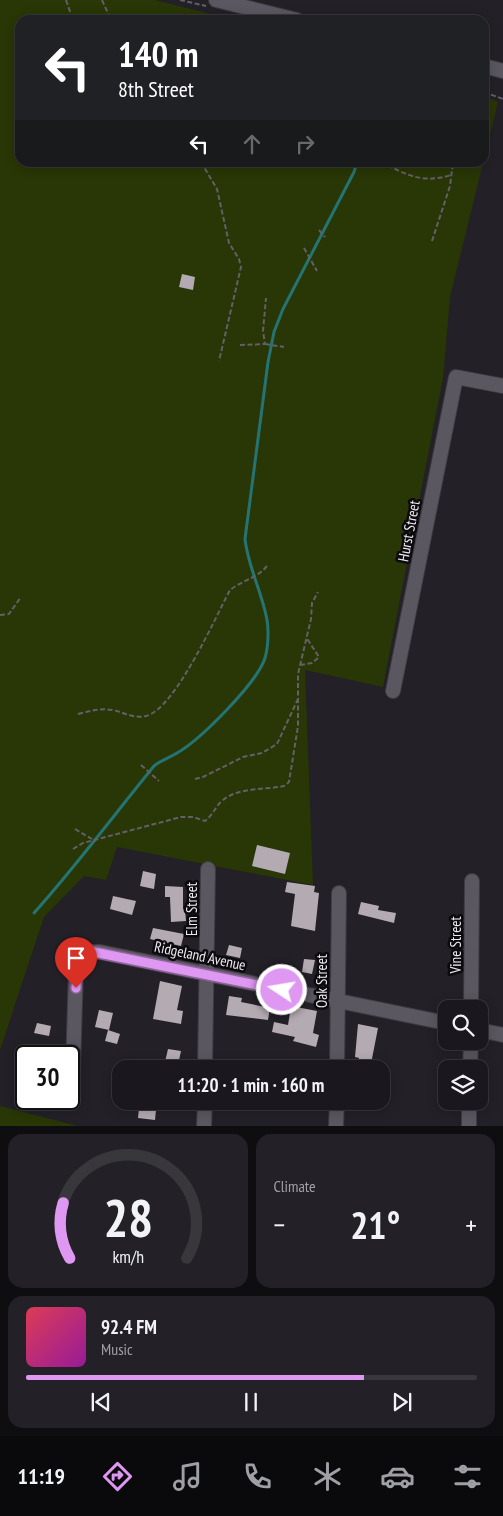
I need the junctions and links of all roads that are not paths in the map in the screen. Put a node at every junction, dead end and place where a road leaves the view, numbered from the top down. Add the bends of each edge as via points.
1 (216, 0) edge
2 (277, 15) edge
3 (489, 67) edge
4 (503, 71) edge
5 (503, 386) edge
6 (393, 691) dead end
7 (208, 869) dead end
8 (472, 881) dead end
9 (339, 893) dead end
10 (208, 974) junction
11 (471, 1000) edge
12 (339, 1002) junction
13 (438, 1022) edge
14 (488, 1032) edge
15 (503, 1035) edge
16 (74, 1045) edge
17 (205, 1060) edge
18 (337, 1060) edge
19 (204, 1110) edge
20 (336, 1110) edge
21 (469, 1110) edge
22 (204, 1126) edge
23 (336, 1126) edge
24 (469, 1126) edge

1 - 2 street
3 - 4 street
5 - 6 street, Hurst Street via 456,377
7 - 10 street, Elm Street
8 - 11 street, Vine Street
9 - 12 street, Oak Street
10 - 12 street, Ridgeland Avenue
10 - 16 street, Ridgeland Avenue via 88,952 78,959 76,969
10 - 17 street, Elm Street
12 - 13 street, Ridgeland Avenue
12 - 18 street, Oak Street
14 - 15 street
19 - 22 street
20 - 23 street
21 - 24 street

